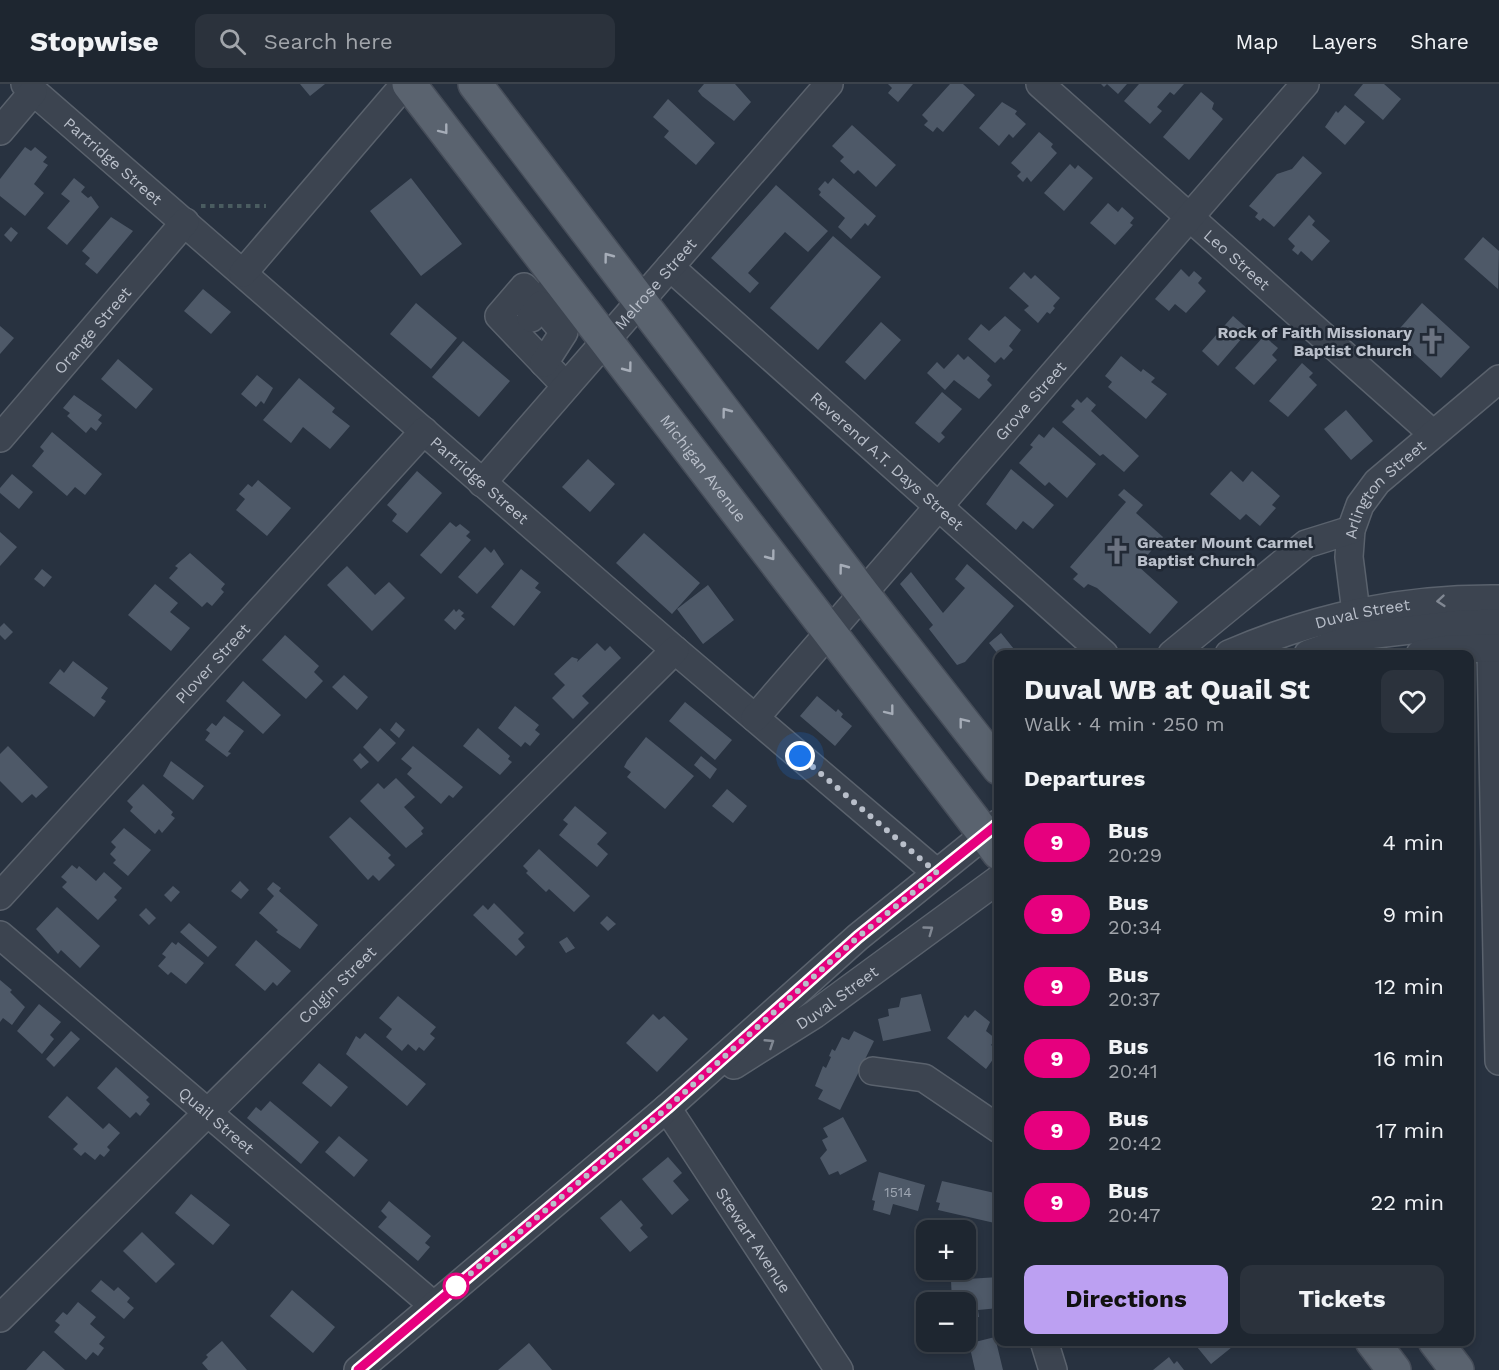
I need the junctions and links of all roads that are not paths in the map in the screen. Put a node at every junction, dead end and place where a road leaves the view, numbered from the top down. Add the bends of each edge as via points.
1 (407, 84) edge
2 (475, 84) edge
3 (829, 84) edge
4 (1040, 84) edge
5 (1305, 84) edge
6 (29, 88) edge
7 (0, 131) edge
8 (190, 214) junction
9 (1188, 218) junction
10 (670, 267) junction
11 (243, 273) junction
12 (549, 292) junction
13 (641, 300) junction
14 (606, 340) junction
15 (544, 363) junction
16 (1499, 379) edge
17 (566, 386) junction
18 (424, 431) junction
19 (1433, 434) junction
20 (0, 438) edge
21 (482, 483) junction
22 (785, 491) junction
23 (939, 507) junction
24 (741, 517) junction
25 (1351, 530) junction
26 (863, 594) junction
27 (1499, 599) edge
28 (1499, 623) edge
29 (1356, 624) junction
30 (829, 632) junction
31 (1495, 648) edge
32 (675, 650) junction
33 (1100, 650) edge
34 (1177, 650) edge
35 (1239, 650) edge
36 (1314, 650) edge
37 (1442, 650) edge
38 (755, 718) junction
39 (994, 762) edge
40 (994, 837) edge
41 (937, 873) junction
42 (994, 883) edge
43 (0, 896) edge
44 (0, 935) edge
45 (1498, 1014) edge
46 (1499, 1061) edge
47 (873, 1071) dead end
48 (667, 1108) junction
49 (209, 1112) junction
50 (994, 1126) edge
51 (433, 1305) junction
52 (0, 1318) edge
53 (1046, 1346) edge
54 (1376, 1346) edge
55 (1439, 1346) edge
56 (358, 1370) edge
57 (839, 1370) edge
58 (1053, 1370) edge
59 (1394, 1370) edge
60 (1457, 1370) edge

1 - 11 street
1 -> 12 main road, Michigan Avenue
13 -> 2 main road
3 - 10 street, Melrose Street
4 - 9 street, Leo Street
5 - 9 street, Grove Street
6 - 7 street
6 - 8 street, Partridge Street
8 - 11 street, Partridge Street
8 - 20 street, Orange Street
9 - 19 street, Leo Street
9 - 23 street, Grove Street
10 - 13 street, Melrose Street
10 - 23 street, Reverend A.T. Days Street
11 - 18 street, Partridge Street
12 - 14 main road, Michigan Avenue
12 - 15 street via 564,332
12 - 15 street via 524,287 499,316
13 - 14 street, Melrose Street
22 -> 13 main road
14 - 17 street, Melrose Street
14 -> 24 main road, Michigan Avenue
15 - 17 street
16 - 19 street, Arlington Street
17 - 21 street, Melrose Street
18 - 21 street, Partridge Street
18 - 43 street, Plover Street
19 - 25 street, Arlington Street via 1377,482 1360,505
21 - 32 street, Partridge Street
22 - 24 main road
26 -> 22 main road
23 - 26 street, Grove Street
23 - 33 street, Reverend A.T. Days Street
24 -> 30 main road, Michigan Avenue
25 - 29 street, Arlington Street via 1349,557
25 - 34 street via 1306,544
26 - 30 street, Grove Street
39 -> 26 main road
27 -> 29 street, Duval Street via 1402,604
28 - 29 street
29 - 35 street, Duval Street via 1292,629
29 - 36 street
30 - 38 street, Grove Street
30 -> 40 main road, Michigan Avenue
31 - 37 street
31 - 45 street
32 - 38 street, Partridge Street
32 - 49 street, Colgin Street
38 - 41 street, Partridge Street
40 - 41 street, Duval Street
41 - 48 street, Duval Street via 858,937
48 -> 42 street, Duval Street via 815,1014
44 - 49 street, Quail Street
45 - 46 street
47 - 50 street via 924,1078
48 - 51 street, Duval Street
48 - 57 street, Stewart Avenue
49 - 51 street, Quail Street
49 - 52 street, Colgin Street
51 - 56 street, Duval Street
53 - 58 street
54 - 59 main road
55 - 60 main road

